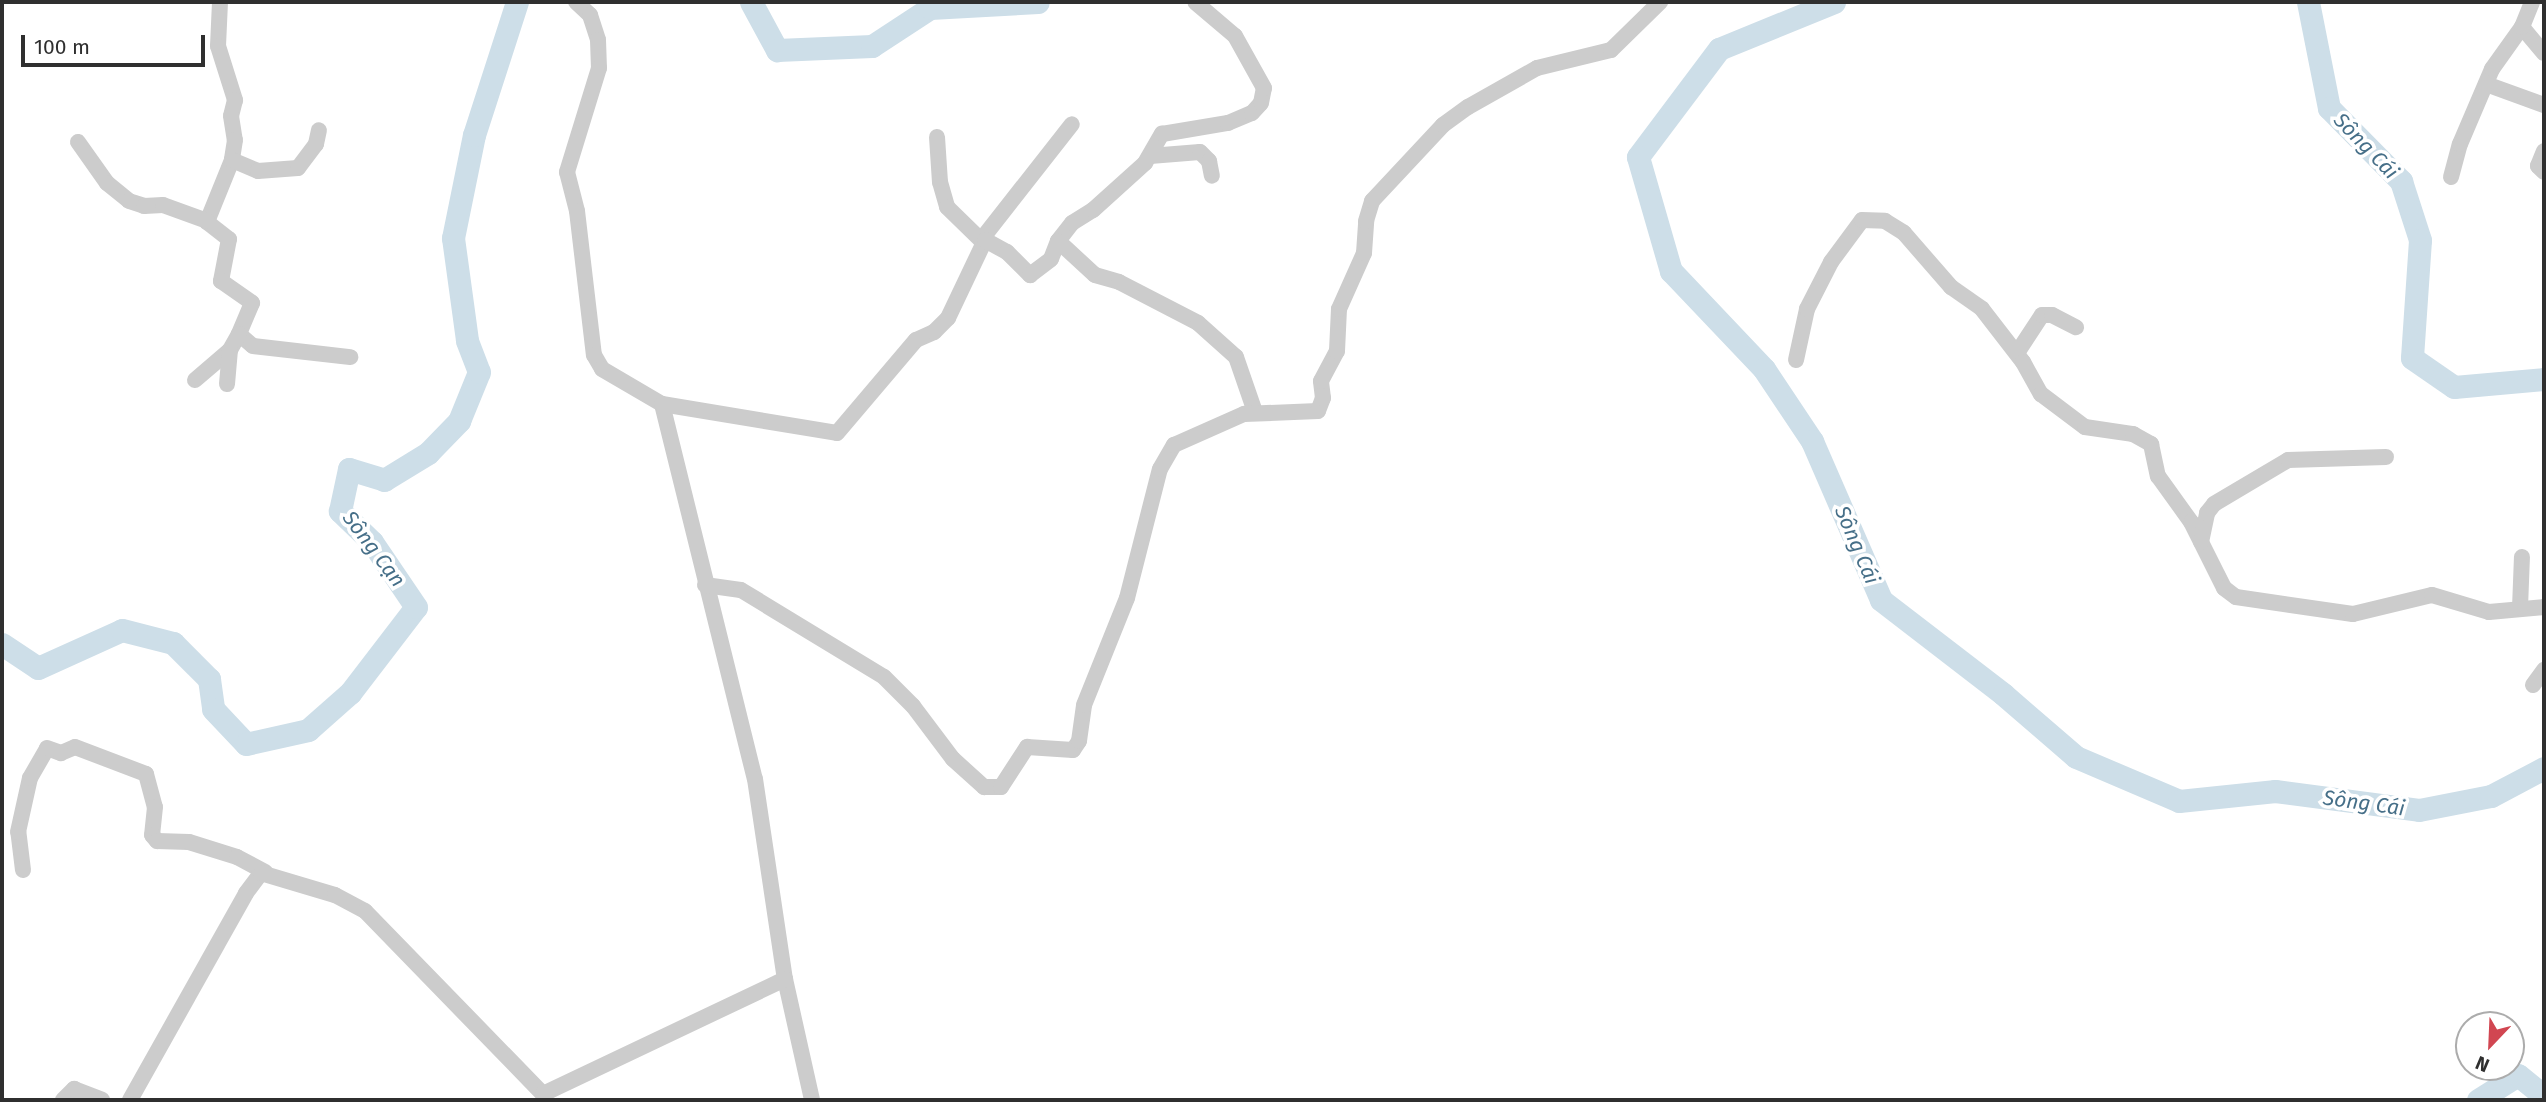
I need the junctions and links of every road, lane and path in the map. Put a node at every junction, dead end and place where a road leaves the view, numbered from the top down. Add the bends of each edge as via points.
1 (220, 2) edge
2 (576, 2) edge
3 (1195, 2) edge
4 (1660, 2) edge
5 (2532, 2) edge
6 (2522, 27) junction
7 (2544, 53) edge
8 (2486, 84) junction
9 (2544, 105) edge
10 (1072, 124) dead end
11 (319, 130) dead end
12 (937, 137) dead end
13 (78, 142) dead end
14 (2544, 151) edge
15 (1150, 156) junction
16 (232, 160) junction
17 (2544, 172) edge
18 (1212, 176) dead end
19 (2451, 177) dead end
20 (207, 221) junction
21 (982, 240) junction
22 (1058, 241) junction
23 (2076, 327) dead end
24 (239, 334) junction
25 (230, 350) junction
26 (2017, 353) junction
27 (350, 357) dead end
28 (1796, 360) dead end
29 (195, 380) dead end
30 (227, 384) dead end
31 (662, 404) junction
32 (1255, 412) junction
33 (2386, 457) dead end
34 (2201, 542) junction
35 (2522, 556) dead end
36 (705, 585) junction
37 (2544, 607) edge
38 (2520, 608) junction
39 (2544, 670) edge
40 (2533, 685) dead end
41 (23, 870) dead end
42 (265, 872) junction
43 (785, 979) junction
44 (63, 1100) edge
45 (102, 1100) edge
46 (130, 1100) edge
47 (812, 1100) edge

1 - 16 street via 218,46 235,100
2 - 31 street via 590,15 598,40 599,68 567,173 577,211 594,355 601,369
3 - 15 street via 1235,36 1264,88 1263,98 1252,113 1228,123 1162,134
4 - 32 street via 1611,50 1508,80 1426,142 1370,205 1364,253 1339,309 1337,351 1321,382 1320,409
5 - 6 street
6 - 7 street
6 - 8 street
8 - 9 street
8 - 19 street
10 - 21 street
11 - 16 street via 312,152 298,168 258,171
12 - 21 street via 947,207
13 - 20 street via 103,178 129,201 163,205
14 - 17 street via 2538,166
15 - 18 street via 1200,152 1209,161
15 - 22 street via 1093,210 1072,223
16 - 20 street
20 - 24 street via 229,239 221,281 251,303
21 - 22 street via 1007,252 1030,275 1051,259
21 - 31 street via 963,295 948,318 934,332 916,340 900,363 882,374 837,433
22 - 32 street via 1095,275 1176,311 1212,335 1236,357
23 - 26 street via 2042,315
24 - 25 street
24 - 27 street via 253,346
25 - 29 street
25 - 30 street
26 - 28 street via 1982,309 1951,287 1904,233 1885,221 1866,219 1831,262 1807,309
26 - 34 street via 2036,388 2085,427 2133,434 2151,444 2158,476
31 - 36 street
32 - 36 street via 1174,444 1160,469 1127,597 1084,705 1077,746 1068,752 1027,747 996,789 984,787 953,759 913,706 875,671 741,590
33 - 34 street via 2288,460 2214,504 2207,513
34 - 38 street via 2224,588 2247,600 2353,614 2432,595 2489,612
35 - 38 street
36 - 43 street via 755,779
37 - 38 street
39 - 40 street
41 - 42 street via 18,832 30,778 47,748 61,753 75,747 146,774 155,807 152,835 157,841 188,842 237,857
42 - 43 street via 334,895 365,911 543,1094
42 - 46 street via 246,893
43 - 47 street
44 - 45 street via 74,1089

